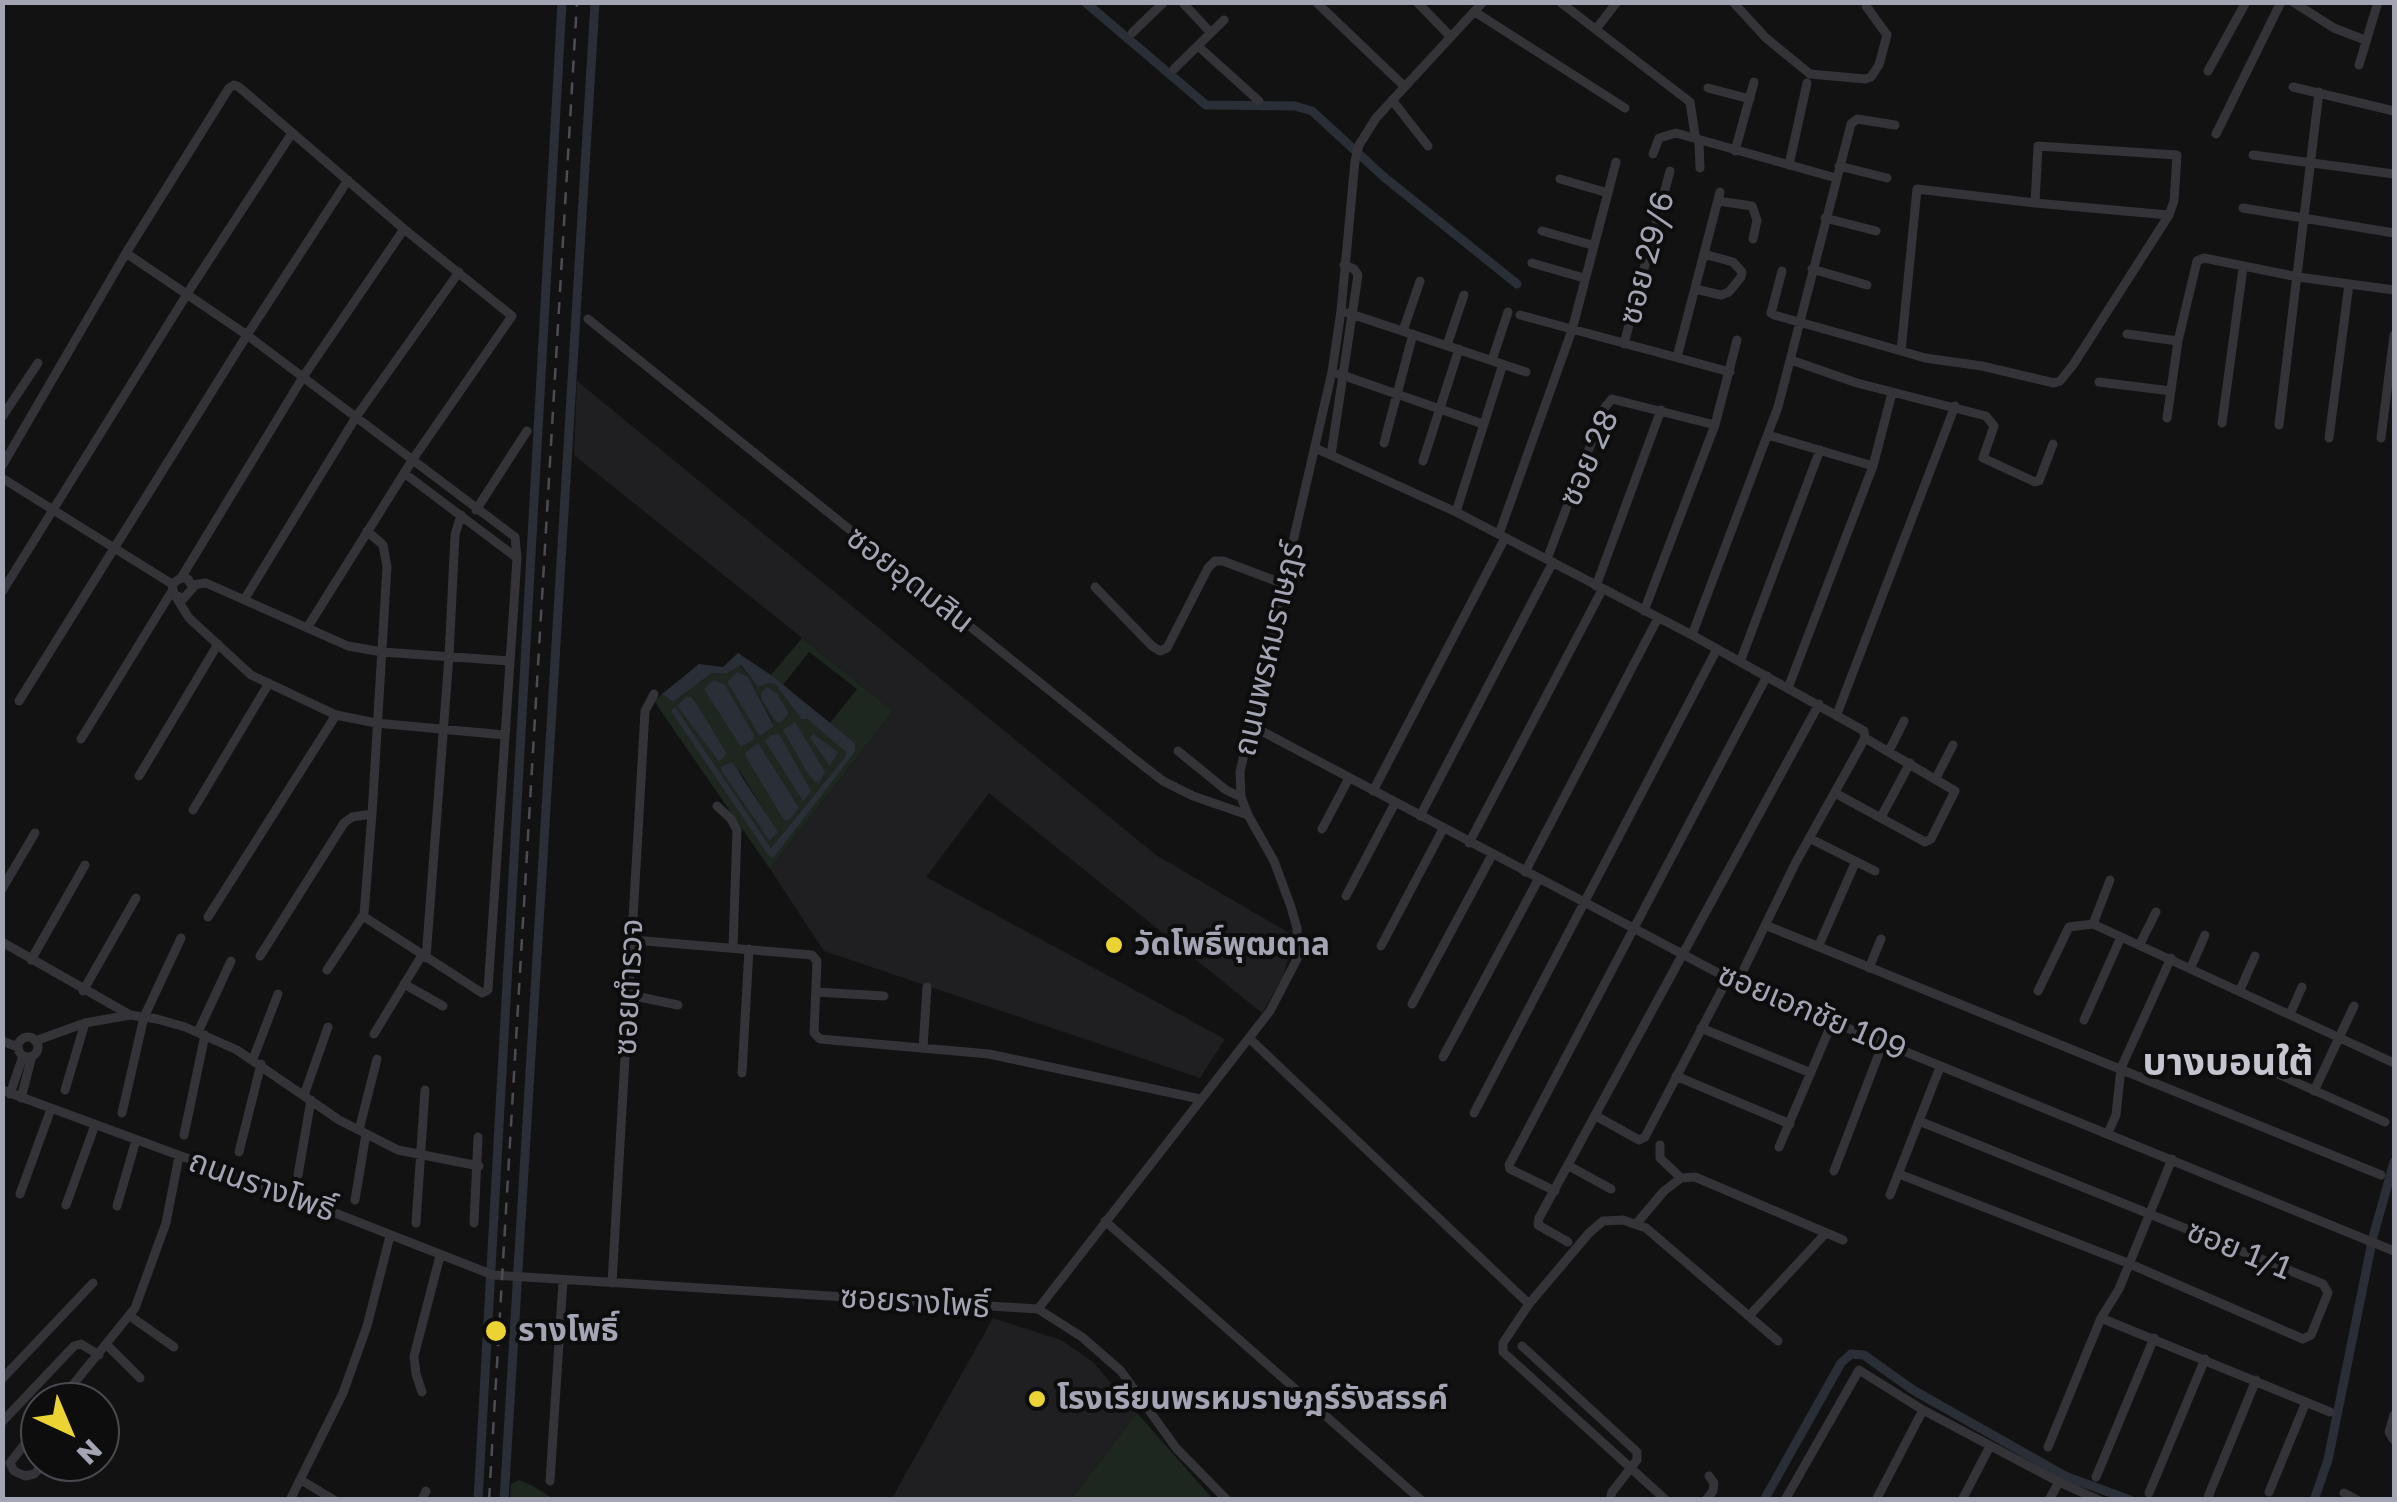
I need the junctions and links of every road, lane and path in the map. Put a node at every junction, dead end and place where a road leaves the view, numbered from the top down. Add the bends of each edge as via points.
1 (1164, 2) edge
2 (1182, 2) edge
3 (1316, 2) edge
4 (1417, 2) edge
5 (1483, 2) edge
6 (1560, 2) edge
7 (1618, 2) edge
8 (1733, 2) edge
9 (2246, 2) edge
10 (2281, 2) edge
11 (2293, 2) edge
12 (2378, 2) edge
13 (1866, 6) dead end
14 (1475, 12) junction
15 (1224, 20) dead end
16 (1596, 29) junction
17 (1132, 33) dead end
18 (1212, 33) junction
19 (1451, 36) junction
20 (2365, 40) junction
21 (1198, 46) junction
22 (2359, 65) dead end
23 (1174, 70) dead end
24 (2208, 72) dead end
25 (1754, 82) dead end
26 (1808, 83) dead end
27 (1404, 86) junction
28 (2293, 87) dead end
29 (1708, 88) dead end
30 (2319, 92) junction
31 (1750, 99) junction
32 (1392, 100) junction
33 (1259, 101) dead end
34 (1625, 108) dead end
35 (2394, 111) edge
36 (1895, 125) dead end
37 (292, 133) junction
38 (2216, 134) dead end
39 (1700, 142) junction
40 (1428, 146) dead end
41 (1735, 151) junction
42 (1653, 154) dead end
43 (2253, 156) dead end
44 (1616, 162) dead end
45 (2311, 162) junction
46 (1789, 165) junction
47 (1839, 166) junction
48 (1700, 168) dead end
49 (1670, 171) dead end
50 (2394, 174) edge
51 (1836, 178) junction
52 (1887, 178) dead end
53 (1560, 179) dead end
54 (348, 180) junction
55 (1608, 193) junction
56 (2035, 202) junction
57 (2243, 208) dead end
58 (2169, 214) junction
59 (2306, 217) junction
60 (1826, 218) junction
61 (404, 229) junction
62 (1542, 230) dead end
63 (1876, 232) dead end
64 (2394, 233) edge
65 (1753, 239) dead end
66 (1592, 244) junction
67 (126, 253) junction
68 (1704, 254) junction
69 (1532, 263) dead end
70 (1344, 265) junction
71 (2243, 268) junction
72 (1812, 269) junction
73 (1782, 270) dead end
74 (459, 272) junction
75 (2298, 277) junction
76 (1584, 278) junction
77 (1420, 281) dead end
78 (2350, 284) junction
79 (1867, 285) dead end
80 (1695, 289) junction
81 (2394, 290) edge
82 (186, 295) junction
83 (1464, 295) dead end
84 (1342, 311) junction
85 (1508, 312) dead end
86 (1354, 314) junction
87 (1520, 315) dead end
88 (588, 319) dead end
89 (1798, 322) junction
90 (1572, 330) junction
91 (1408, 332) junction
92 (2127, 334) dead end
93 (2394, 334) edge
94 (247, 335) junction
95 (1737, 340) dead end
96 (2178, 340) junction
97 (1624, 344) junction
98 (1447, 345) junction
99 (1459, 349) junction
100 (1901, 351) junction
101 (1677, 357) junction
102 (1492, 360) junction
103 (1791, 360) junction
104 (38, 363) dead end
105 (1504, 364) junction
106 (1332, 372) junction
107 (1526, 372) dead end
108 (1730, 372) junction
109 (1344, 376) junction
110 (302, 377) junction
111 (2099, 382) dead end
112 (2171, 392) junction
113 (1396, 393) junction
114 (1892, 393) junction
115 (1955, 406) junction
116 (1440, 408) junction
117 (1661, 410) junction
118 (2, 417) edge
119 (356, 418) junction
120 (2167, 418) dead end
121 (1483, 424) junction
122 (2222, 424) dead end
123 (1715, 425) junction
124 (2279, 425) dead end
125 (527, 431) dead end
126 (1768, 435) junction
127 (2328, 438) dead end
128 (2381, 438) dead end
129 (1384, 443) dead end
130 (2053, 444) dead end
131 (1314, 448) junction
132 (1820, 450) junction
133 (1332, 455) junction
134 (412, 459) junction
135 (1423, 461) dead end
136 (2, 466) edge
137 (1874, 466) junction
138 (404, 473) junction
139 (2, 478) edge
140 (478, 508) junction
141 (54, 510) junction
142 (1456, 512) junction
143 (465, 518) junction
144 (367, 531) junction
145 (1502, 536) junction
146 (114, 548) junction
147 (517, 558) junction
148 (1550, 561) junction
149 (1284, 584) junction
150 (192, 585) junction
151 (175, 587) junction
152 (1096, 587) dead end
153 (1599, 588) junction
154 (2, 592) edge
155 (244, 600) junction
156 (1644, 611) junction
157 (1658, 618) junction
158 (307, 628) junction
159 (1692, 635) junction
160 (218, 644) junction
161 (1717, 648) junction
162 (382, 652) junction
163 (449, 656) junction
164 (510, 661) junction
165 (1740, 662) junction
166 (1767, 676) junction
167 (269, 683) junction
168 (1788, 688) junction
169 (654, 694) dead end
170 (19, 701) dead end
171 (1819, 704) junction
172 (336, 714) junction
173 (1837, 714) junction
174 (1904, 722) dead end
175 (376, 723) junction
176 (1252, 726) junction
177 (444, 729) junction
178 (505, 735) junction
179 (1865, 738) junction
180 (82, 739) dead end
181 (1953, 746) dead end
182 (1178, 751) dead end
183 (1889, 752) junction
184 (1910, 764) junction
185 (139, 776) dead end
186 (1350, 778) junction
187 (1936, 778) junction
188 (1373, 791) junction
189 (1835, 793) junction
190 (1242, 797) junction
191 (1395, 803) junction
192 (717, 806) dead end
193 (192, 810) dead end
194 (372, 814) junction
195 (1248, 815) junction
196 (1420, 816) junction
197 (1881, 817) junction
198 (1322, 829) dead end
199 (1443, 829) junction
200 (36, 833) dead end
201 (1809, 838) junction
202 (1469, 843) junction
203 (1492, 855) junction
204 (1856, 861) junction
205 (84, 864) dead end
206 (1875, 871) dead end
207 (1525, 872) junction
208 (1538, 880) junction
209 (2110, 880) dead end
210 (2, 889) edge
211 (1346, 896) dead end
212 (136, 898) dead end
213 (1583, 903) junction
214 (2156, 912) dead end
215 (363, 916) junction
216 (208, 917) dead end
217 (1766, 924) junction
218 (2093, 924) junction
219 (1634, 929) junction
220 (2205, 935) dead end
221 (2121, 937) junction
222 (180, 938) dead end
223 (632, 940) junction
224 (1880, 940) dead end
225 (2, 942) edge
226 (2140, 944) junction
227 (1818, 945) junction
228 (1381, 946) dead end
229 (733, 948) junction
230 (749, 949) junction
231 (1684, 955) junction
232 (260, 956) dead end
233 (423, 956) junction
234 (2256, 956) dead end
235 (2171, 958) junction
236 (31, 960) junction
237 (231, 961) dead end
238 (2191, 967) junction
239 (1869, 968) junction
240 (327, 970) dead end
241 (1732, 981) junction
242 (404, 984) junction
243 (2302, 987) dead end
244 (927, 988) dead end
245 (2240, 990) junction
246 (83, 991) junction
247 (2038, 991) dead end
248 (816, 992) junction
249 (278, 994) dead end
250 (630, 996) junction
251 (884, 996) dead end
252 (1412, 1004) dead end
253 (678, 1005) dead end
254 (443, 1006) dead end
255 (2354, 1006) dead end
256 (2290, 1014) junction
257 (130, 1015) junction
258 (144, 1017) junction
259 (2084, 1020) dead end
260 (1832, 1022) junction
261 (85, 1023) junction
262 (328, 1027) dead end
263 (1701, 1028) junction
264 (201, 1034) junction
265 (374, 1034) dead end
266 (1249, 1038) junction
267 (2337, 1039) junction
268 (2, 1040) edge
269 (35, 1041) junction
270 (1883, 1043) junction
271 (923, 1048) junction
272 (24, 1053) junction
273 (1443, 1057) dead end
274 (377, 1059) dead end
275 (2244, 1059) dead end
276 (257, 1062) junction
277 (2394, 1063) edge
278 (1940, 1066) junction
279 (2122, 1068) junction
280 (742, 1073) dead end
281 (1811, 1073) junction
282 (1676, 1076) junction
283 (65, 1090) dead end
284 (426, 1090) dead end
285 (2314, 1090) junction
286 (6, 1092) edge
287 (21, 1098) junction
288 (307, 1098) junction
289 (1200, 1099) junction
290 (51, 1109) junction
291 (1474, 1113) dead end
292 (122, 1114) dead end
293 (1596, 1116) junction
294 (1919, 1121) junction
295 (2384, 1122) dead end
296 (1790, 1124) junction
297 (95, 1125) junction
298 (363, 1132) junction
299 (2108, 1133) junction
300 (184, 1135) dead end
301 (478, 1137) dead end
302 (136, 1140) junction
303 (1660, 1145) dead end
304 (1779, 1147) dead end
305 (239, 1152) dead end
306 (421, 1154) junction
307 (179, 1156) junction
308 (2172, 1159) junction
309 (479, 1166) junction
310 (1568, 1166) junction
311 (1834, 1171) dead end
312 (1899, 1174) junction
313 (298, 1175) dead end
314 (2380, 1175) dead end
315 (1681, 1178) junction
316 (1611, 1190) dead end
317 (1554, 1191) junction
318 (20, 1194) dead end
319 (1890, 1195) dead end
320 (355, 1200) dead end
321 (66, 1205) dead end
322 (117, 1206) dead end
323 (2150, 1215) junction
324 (1105, 1221) junction
325 (474, 1222) dead end
326 (1637, 1222) junction
327 (416, 1223) dead end
328 (1826, 1233) junction
329 (390, 1236) junction
330 (1843, 1240) dead end
331 (1568, 1242) dead end
332 (2389, 1248) edge
333 (440, 1256) junction
334 (2130, 1264) junction
335 (518, 1278) joint
336 (564, 1281) junction
337 (93, 1283) dead end
338 (612, 1283) junction
339 (1529, 1304) junction
340 (1038, 1310) junction
341 (130, 1316) junction
342 (1749, 1316) junction
343 (2101, 1318) junction
344 (1509, 1333) junction
345 (2154, 1338) junction
346 (1778, 1341) dead end
347 (107, 1345) junction
348 (1522, 1346) junction
349 (174, 1347) dead end
350 (99, 1355) junction
351 (2205, 1359) junction
352 (1519, 1367) junction
353 (140, 1378) dead end
354 (2, 1379) edge
355 (2256, 1380) junction
356 (76, 1382) edge
357 (422, 1392) dead end
358 (2306, 1402) junction
359 (1924, 1410) junction
360 (2330, 1412) dead end
361 (2394, 1417) edge
362 (2, 1422) edge
363 (2394, 1440) edge
364 (1990, 1446) junction
365 (2048, 1447) dead end
366 (20, 1450) edge
367 (1631, 1469) junction
368 (20, 1474) edge
369 (1709, 1476) dead end
370 (2096, 1476) dead end
371 (301, 1480) junction
372 (550, 1480) dead end
373 (2058, 1482) junction
374 (2269, 1492) dead end
375 (2149, 1493) dead end
376 (2344, 1494) dead end
377 (2208, 1496) dead end
378 (290, 1500) edge
379 (334, 1500) edge
380 (1227, 1500) edge
381 (1421, 1500) edge
382 (1610, 1500) edge
383 (1666, 1500) edge
384 (1706, 1500) edge
385 (1785, 1500) edge
386 (1876, 1500) edge
387 (1962, 1500) edge
388 (2049, 1500) edge
389 (2099, 1500) edge
390 (2357, 1500) edge

1 - 17 street
2 - 18 street
3 - 27 street
4 - 19 street
5 - 14 street, ถนนพรหมราษฎร์
6 - 16 street
7 - 16 street
8 - 13 street via 1810,74 1865,79 1879,66 1887,35
9 - 24 street
10 - 38 street
11 - 20 street
12 - 20 street
14 - 19 street, ถนนพรหมราษฎร์
14 - 34 street
15 - 18 street
16 - 39 street via 1688,99
18 - 21 street
19 - 27 street, ถนนพรหมราษฎร์
20 - 22 street
21 - 23 street
21 - 33 street
25 - 31 street
26 - 46 street
27 - 32 street, ถนนพรหมราษฎร์
28 - 30 street
29 - 31 street
30 - 35 street
30 - 45 street
31 - 41 street
32 - 40 street
32 - 70 street, ถนนพรหมราษฎร์ via 1359,145
36 - 47 street via 1853,120
37 - 54 street
37 - 67 street via 239,87 229,88
37 - 82 street
39 - 41 street
39 - 42 street via 1666,134
39 - 48 street
41 - 46 street
43 - 45 street
44 - 55 street
45 - 50 street
45 - 59 street
46 - 51 street
47 - 51 street
47 - 52 street
49 - 97 street, ซอย 29/6
51 - 60 street
53 - 55 street
54 - 61 street
54 - 94 street
55 - 66 street
56 - 58 street
56 - 58 street via 2038,146 2177,155
56 - 100 street via 1917,189
57 - 59 street
58 - 100 street via 2060,382
59 - 64 street
59 - 75 street
60 - 63 street
60 - 72 street
61 - 74 street
61 - 110 street
62 - 66 street
65 - 68 street via 1758,220 1752,206 1719,196
66 - 76 street
67 - 82 street
67 - 136 street
68 - 80 street
68 - 80 street via 1734,262 1742,277 1721,295
69 - 76 street
70 - 84 street, ถนนพรหมราษฎร์
70 - 86 street via 1358,275
71 - 75 street
71 - 96 street via 2197,261
71 - 122 street
72 - 79 street
72 - 89 street
73 - 89 street via 1771,313
74 - 119 street
74 - 134 street via 512,319
75 - 78 street
75 - 124 street
76 - 90 street
77 - 91 street
78 - 81 street
78 - 127 street
80 - 101 street
82 - 94 street
82 - 141 street
83 - 98 street
84 - 86 street
84 - 106 street, ถนนพรหมราษฎร์
85 - 102 street
86 - 91 street
86 - 109 street
87 - 90 street
88 - 195 street, ซอยอุดมสิน via 1152,773
89 - 100 street
89 - 103 street
90 - 97 street
90 - 145 street
91 - 98 street
91 - 113 street
92 - 96 street
93 - 128 street
94 - 110 street
94 - 146 street
95 - 108 street
96 - 112 street
97 - 101 street
98 - 99 street
99 - 102 street
99 - 116 street
101 - 108 street
102 - 105 street
103 - 114 street
103 - 126 street
104 - 118 street
105 - 107 street
105 - 121 street
106 - 109 street
106 - 131 street, ถนนพรหมราษฎร์
108 - 123 street
109 - 113 street
109 - 133 street
110 - 119 street
110 - 151 street
111 - 112 street
112 - 120 street
113 - 116 street
113 - 129 street
114 - 115 street
114 - 137 street
115 - 130 street via 1994,422 1985,460 2030,480 2039,481
115 - 173 street
116 - 121 street
116 - 135 street
117 - 123 street, ซอย 28
117 - 148 street, ซอย 28 via 1616,398 1604,407
117 - 153 street
119 - 134 street
119 - 155 street
121 - 142 street
123 - 156 street
125 - 140 street
126 - 132 street
126 - 159 street
131 - 133 street
131 - 149 street, ถนนพรหมราษฎร์
132 - 137 street
132 - 165 street
133 - 142 street
134 - 138 street
134 - 140 street
137 - 168 street
138 - 143 street
138 - 144 street
139 - 141 street
140 - 143 street
140 - 147 street via 515,538
141 - 146 street
141 - 154 street
142 - 145 street
143 - 147 street
143 - 163 street via 454,534
144 - 158 street
144 - 162 street via 387,558
145 - 148 street
145 - 188 street
146 - 151 street
146 - 170 street
147 - 164 street
148 - 153 street
148 - 196 street
149 - 152 street via 1215,561 1168,648 1160,651
149 - 176 street, ถนนพรหมราษฎร์
150 - 151 street via 188,579
150 - 151 street via 190,595
150 - 155 street via 206,583
151 - 160 street via 189,618
151 - 180 street
153 - 156 street
153 - 202 street
155 - 158 street
156 - 157 street
157 - 159 street
157 - 207 street
158 - 162 street
159 - 161 street
160 - 167 street
160 - 185 street
161 - 165 street
161 - 213 street
162 - 163 street
162 - 175 street
163 - 164 street
163 - 177 street
164 - 178 street
165 - 166 street
166 - 168 street
166 - 219 street
167 - 172 street
167 - 193 street
168 - 171 street
169 - 223 street, ซอยตำรวจ via 646,711
171 - 173 street
171 - 231 street
172 - 175 street
172 - 216 street
173 - 179 street via 1860,727
174 - 183 street
175 - 177 street
175 - 194 street
176 - 186 street, ซอยเอกชัย 109
176 - 190 street, ถนนพรหมราษฎร์ via 1240,772
177 - 178 street
177 - 233 street
178 - 233 street via 488,990 482,993
179 - 183 street
179 - 189 street
181 - 187 street
182 - 190 street
183 - 184 street
184 - 187 street
184 - 197 street
186 - 188 street, ซอยเอกชัย 109
186 - 198 street
187 - 197 street via 1955,794 1928,842
188 - 191 street, ซอยเอกชัย 109
189 - 197 street
189 - 201 street
190 - 195 street, ถนนพรหมราษฎร์
191 - 196 street, ซอยเอกชัย 109
191 - 211 street
192 - 229 street via 737,830
194 - 215 street
194 - 232 street via 344,823
195 - 266 street, ถนนพรหมราษฎร์ via 1284,885 1299,944 1282,993
196 - 199 street, ซอยเอกชัย 109
199 - 202 street, ซอยเอกชัย 109
199 - 228 street
200 - 210 street
201 - 204 street
201 - 217 street
202 - 203 street, ซอยเอกชัย 109
203 - 207 street, ซอยเอกชัย 109
203 - 252 street
204 - 206 street
204 - 227 street
205 - 236 street
207 - 208 street, ซอยเอกชัย 109
208 - 213 street, ซอยเอกชัย 109
208 - 273 street
209 - 218 street
212 - 246 street
213 - 219 street, ซอยเอกชัย 109
213 - 291 street
214 - 226 street
215 - 233 street
215 - 240 street
217 - 227 street
217 - 241 street
218 - 221 street
218 - 247 street via 2069,927
219 - 231 street, ซอยเอกชัย 109
219 - 317 street via 1508,1165
220 - 238 street
221 - 226 street
221 - 259 street
222 - 258 street
223 - 229 street
223 - 250 street, ซอยตำรวจ
224 - 239 street
225 - 236 street
226 - 235 street
227 - 239 street
229 - 230 street
230 - 248 street via 812,955
230 - 280 street
231 - 241 street, ซอยเอกชัย 109
231 - 293 street
233 - 242 street
234 - 245 street
235 - 238 street
235 - 279 street
236 - 246 street
237 - 264 street
238 - 245 street
239 - 279 street
241 - 260 street, ซอยเอกชัย 109
241 - 263 street
242 - 254 street
242 - 265 street
243 - 256 street
244 - 271 street
245 - 256 street
246 - 257 street
248 - 251 street
248 - 271 street via 818,1038
249 - 276 street
250 - 253 street
250 - 338 street, ซอยตำรวจ
255 - 267 street
256 - 267 street
257 - 258 street
257 - 261 street
258 - 264 street
258 - 292 street
260 - 270 street, ซอยเอกชัย 109
260 - 281 street
261 - 269 street
261 - 283 street
262 - 288 street
263 - 281 street
263 - 282 street
264 - 276 street
264 - 300 street
266 - 289 street, ถนนพรหมราษฎร์
266 - 339 street
267 - 277 street
267 - 285 street
268 - 272 street
269 - 272 street via 38,1047
269 - 272 street via 26,1037
270 - 278 street, ซอยเอกชัย 109
270 - 311 street
271 - 289 street via 1014,1058
272 - 286 street
272 - 287 street
274 - 298 street
275 - 285 street
276 - 288 street
276 - 305 street
278 - 294 street
278 - 299 street, ซอยเอกชัย 109
279 - 299 street
279 - 314 street
281 - 296 street
282 - 293 street via 1642,1140
282 - 296 street
284 - 306 street
285 - 295 street
286 - 287 street, ถนนรางโพธิ์
287 - 290 street, ถนนรางโพธิ์
288 - 298 street
288 - 313 street
289 - 324 street, ถนนพรหมราษฎร์
290 - 297 street, ถนนรางโพธิ์
290 - 318 street
293 - 310 street
294 - 312 street
294 - 323 street, ซอย 1/1
296 - 304 street
297 - 302 street, ถนนรางโพธิ์
297 - 321 street
298 - 306 street
298 - 320 street
299 - 308 street, ซอยเอกชัย 109
301 - 309 street
302 - 307 street, ถนนรางโพธิ์
302 - 322 street
303 - 315 street via 1660,1158
306 - 309 street
306 - 327 street
307 - 329 street, ถนนรางโพธิ์
307 - 341 street via 154,1262
308 - 323 street
308 - 332 street, ซอยเอกชัย 109
309 - 325 street
310 - 316 street
310 - 317 street
312 - 319 street
312 - 334 street
315 - 326 street
315 - 328 street via 1707,1180
317 - 331 street via 1538,1225
323 - 334 street
323 - 334 street, ซอย 1/1 via 2328,1287 2312,1335 2303,1339
324 - 340 street, ถนนพรหมราษฎร์
324 - 381 street
326 - 339 street via 1603,1222
326 - 342 street
328 - 330 street
328 - 342 street
329 - 333 street, ถนนรางโพธิ์
329 - 371 street via 343,1393
333 - 335 street, ถนนรางโพธิ์
333 - 357 street via 414,1356
334 - 343 street
335 - 336 street, ซอยรางโพธิ์
336 - 338 street, ซอยรางโพธิ์
336 - 372 street
337 - 354 street
338 - 340 street, ซอยรางโพธิ์
339 - 344 street
340 - 380 street, ซอยรางโพธิ์ via 1082,1336 1121,1371 1169,1439
341 - 347 street
341 - 349 street
342 - 346 street
343 - 345 street
343 - 365 street
344 - 348 street
344 - 352 street via 1501,1348
345 - 351 street
345 - 370 street
347 - 350 street
347 - 353 street
348 - 352 street
348 - 367 street via 1635,1448 1638,1460
350 - 356 street
350 - 362 street via 74,1346
351 - 355 street
351 - 375 street
352 - 367 street
355 - 358 street
355 - 377 street
358 - 360 street
358 - 374 street
359 - 364 street
359 - 385 street via 1860,1370
359 - 386 street
361 - 363 street via 2388,1432
364 - 373 street
364 - 387 street
366 - 368 street via 10,1463
367 - 382 street
367 - 383 street
369 - 384 street via 1714,1483
371 - 378 street
371 - 379 street
373 - 388 street
373 - 389 street
376 - 390 street

